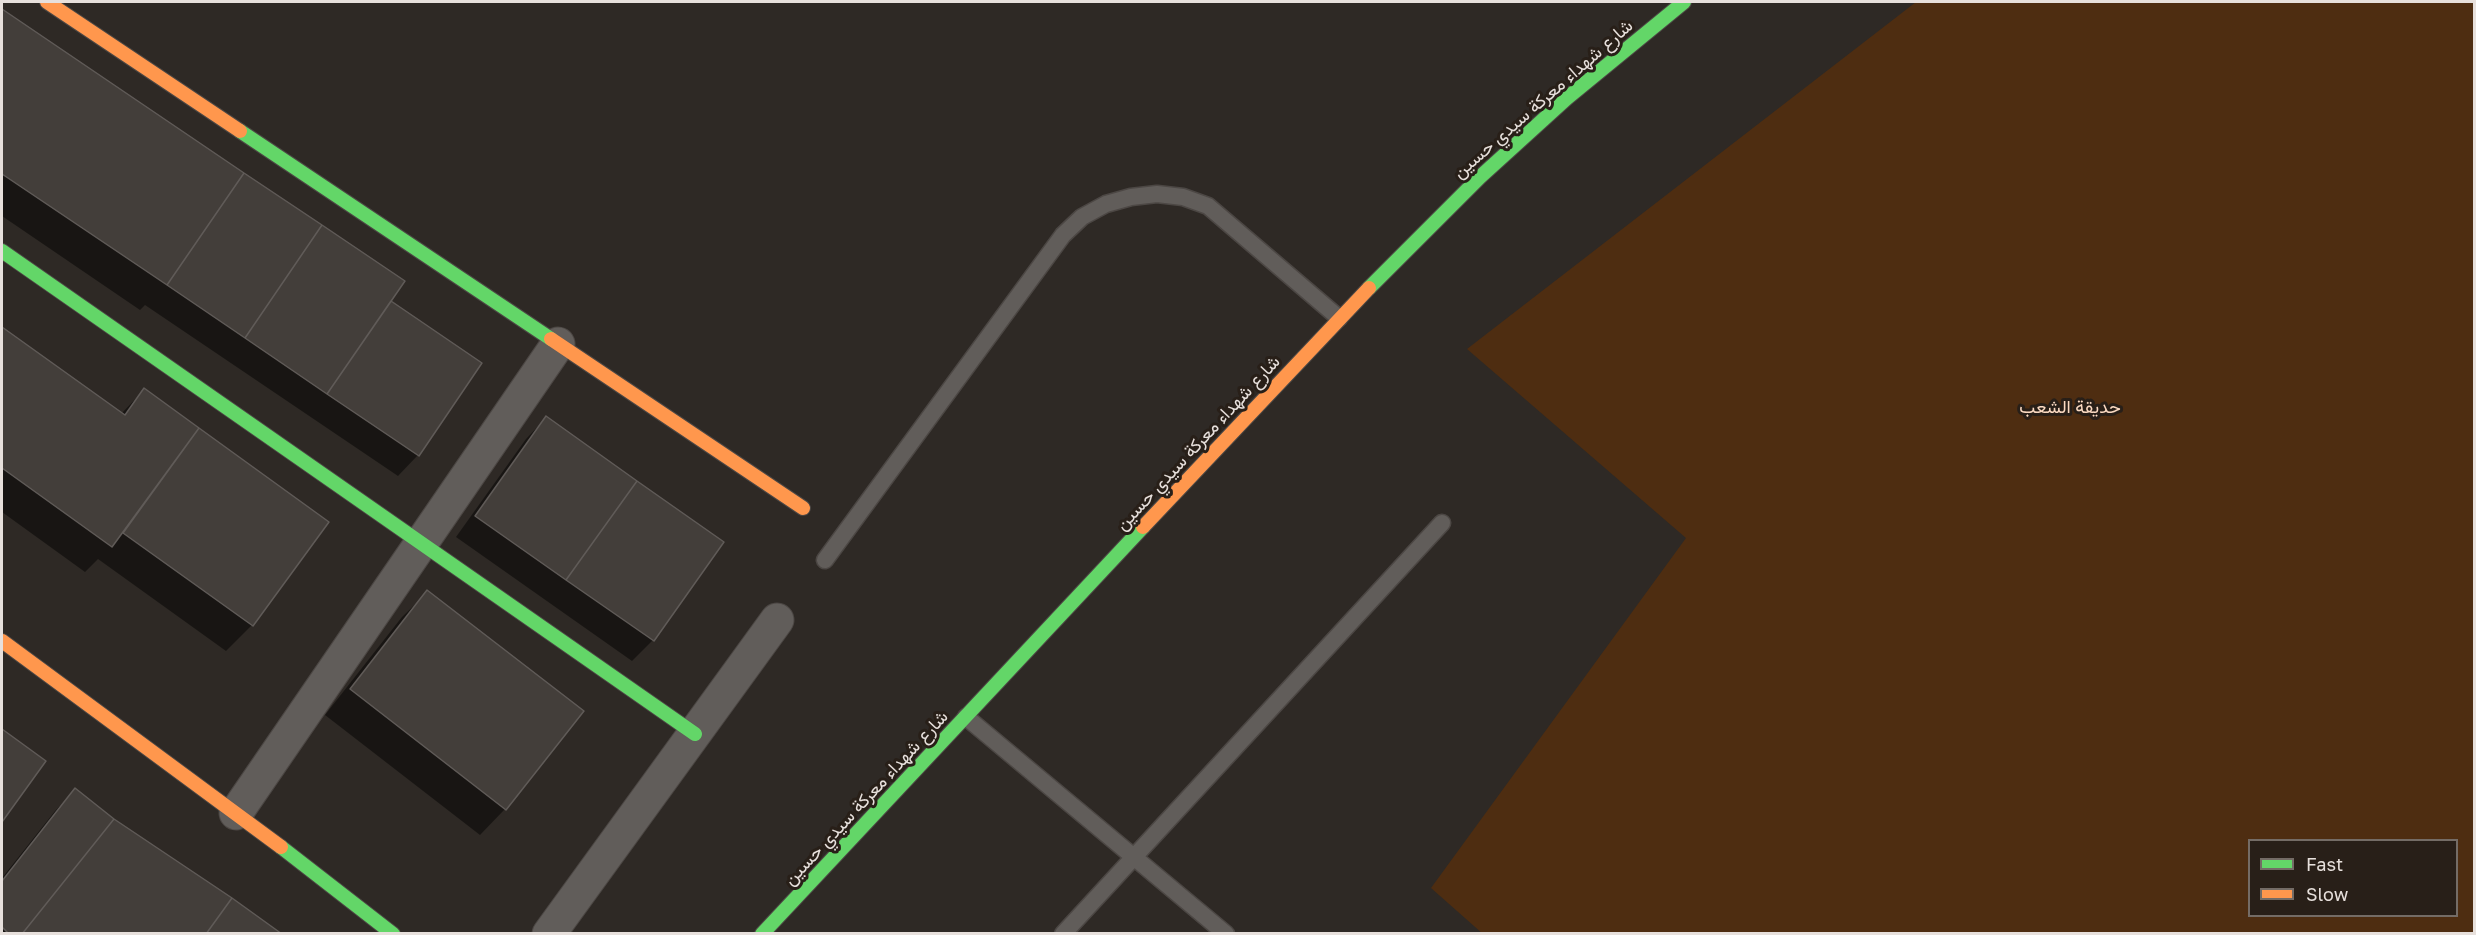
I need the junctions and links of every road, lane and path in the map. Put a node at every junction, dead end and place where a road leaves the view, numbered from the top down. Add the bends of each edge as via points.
1 (46, 2) edge
2 (1684, 2) edge
3 (2, 251) edge
4 (1339, 318) junction
5 (558, 344) junction
6 (803, 508) dead end
7 (1442, 522) dead end
8 (420, 543) junction
9 (825, 560) dead end
10 (777, 620) dead end
11 (2, 641) edge
12 (966, 717) junction
13 (694, 734) junction
14 (236, 813) junction
15 (1134, 857) junction
16 (393, 933) edge
17 (549, 933) edge
18 (762, 933) edge
19 (1064, 933) edge
20 (1226, 933) edge

1 - 5 street
2 - 4 street, شارع شهداء معركة سيدي حسين via 1567,98 1480,177
3 - 8 street
4 - 9 lane via 1208,206 1184,197 1157,194 1131,196 1106,204 1082,217 1063,235
4 - 12 street, شارع شهداء معركة سيدي حسين
5 - 6 street
5 - 8 street
7 - 15 lane
8 - 13 street
8 - 14 street
10 - 13 street
11 - 14 street
12 - 15 lane
12 - 18 street, شارع شهداء معركة سيدي حسين
13 - 17 street
14 - 16 street
15 - 19 lane
15 - 20 lane

